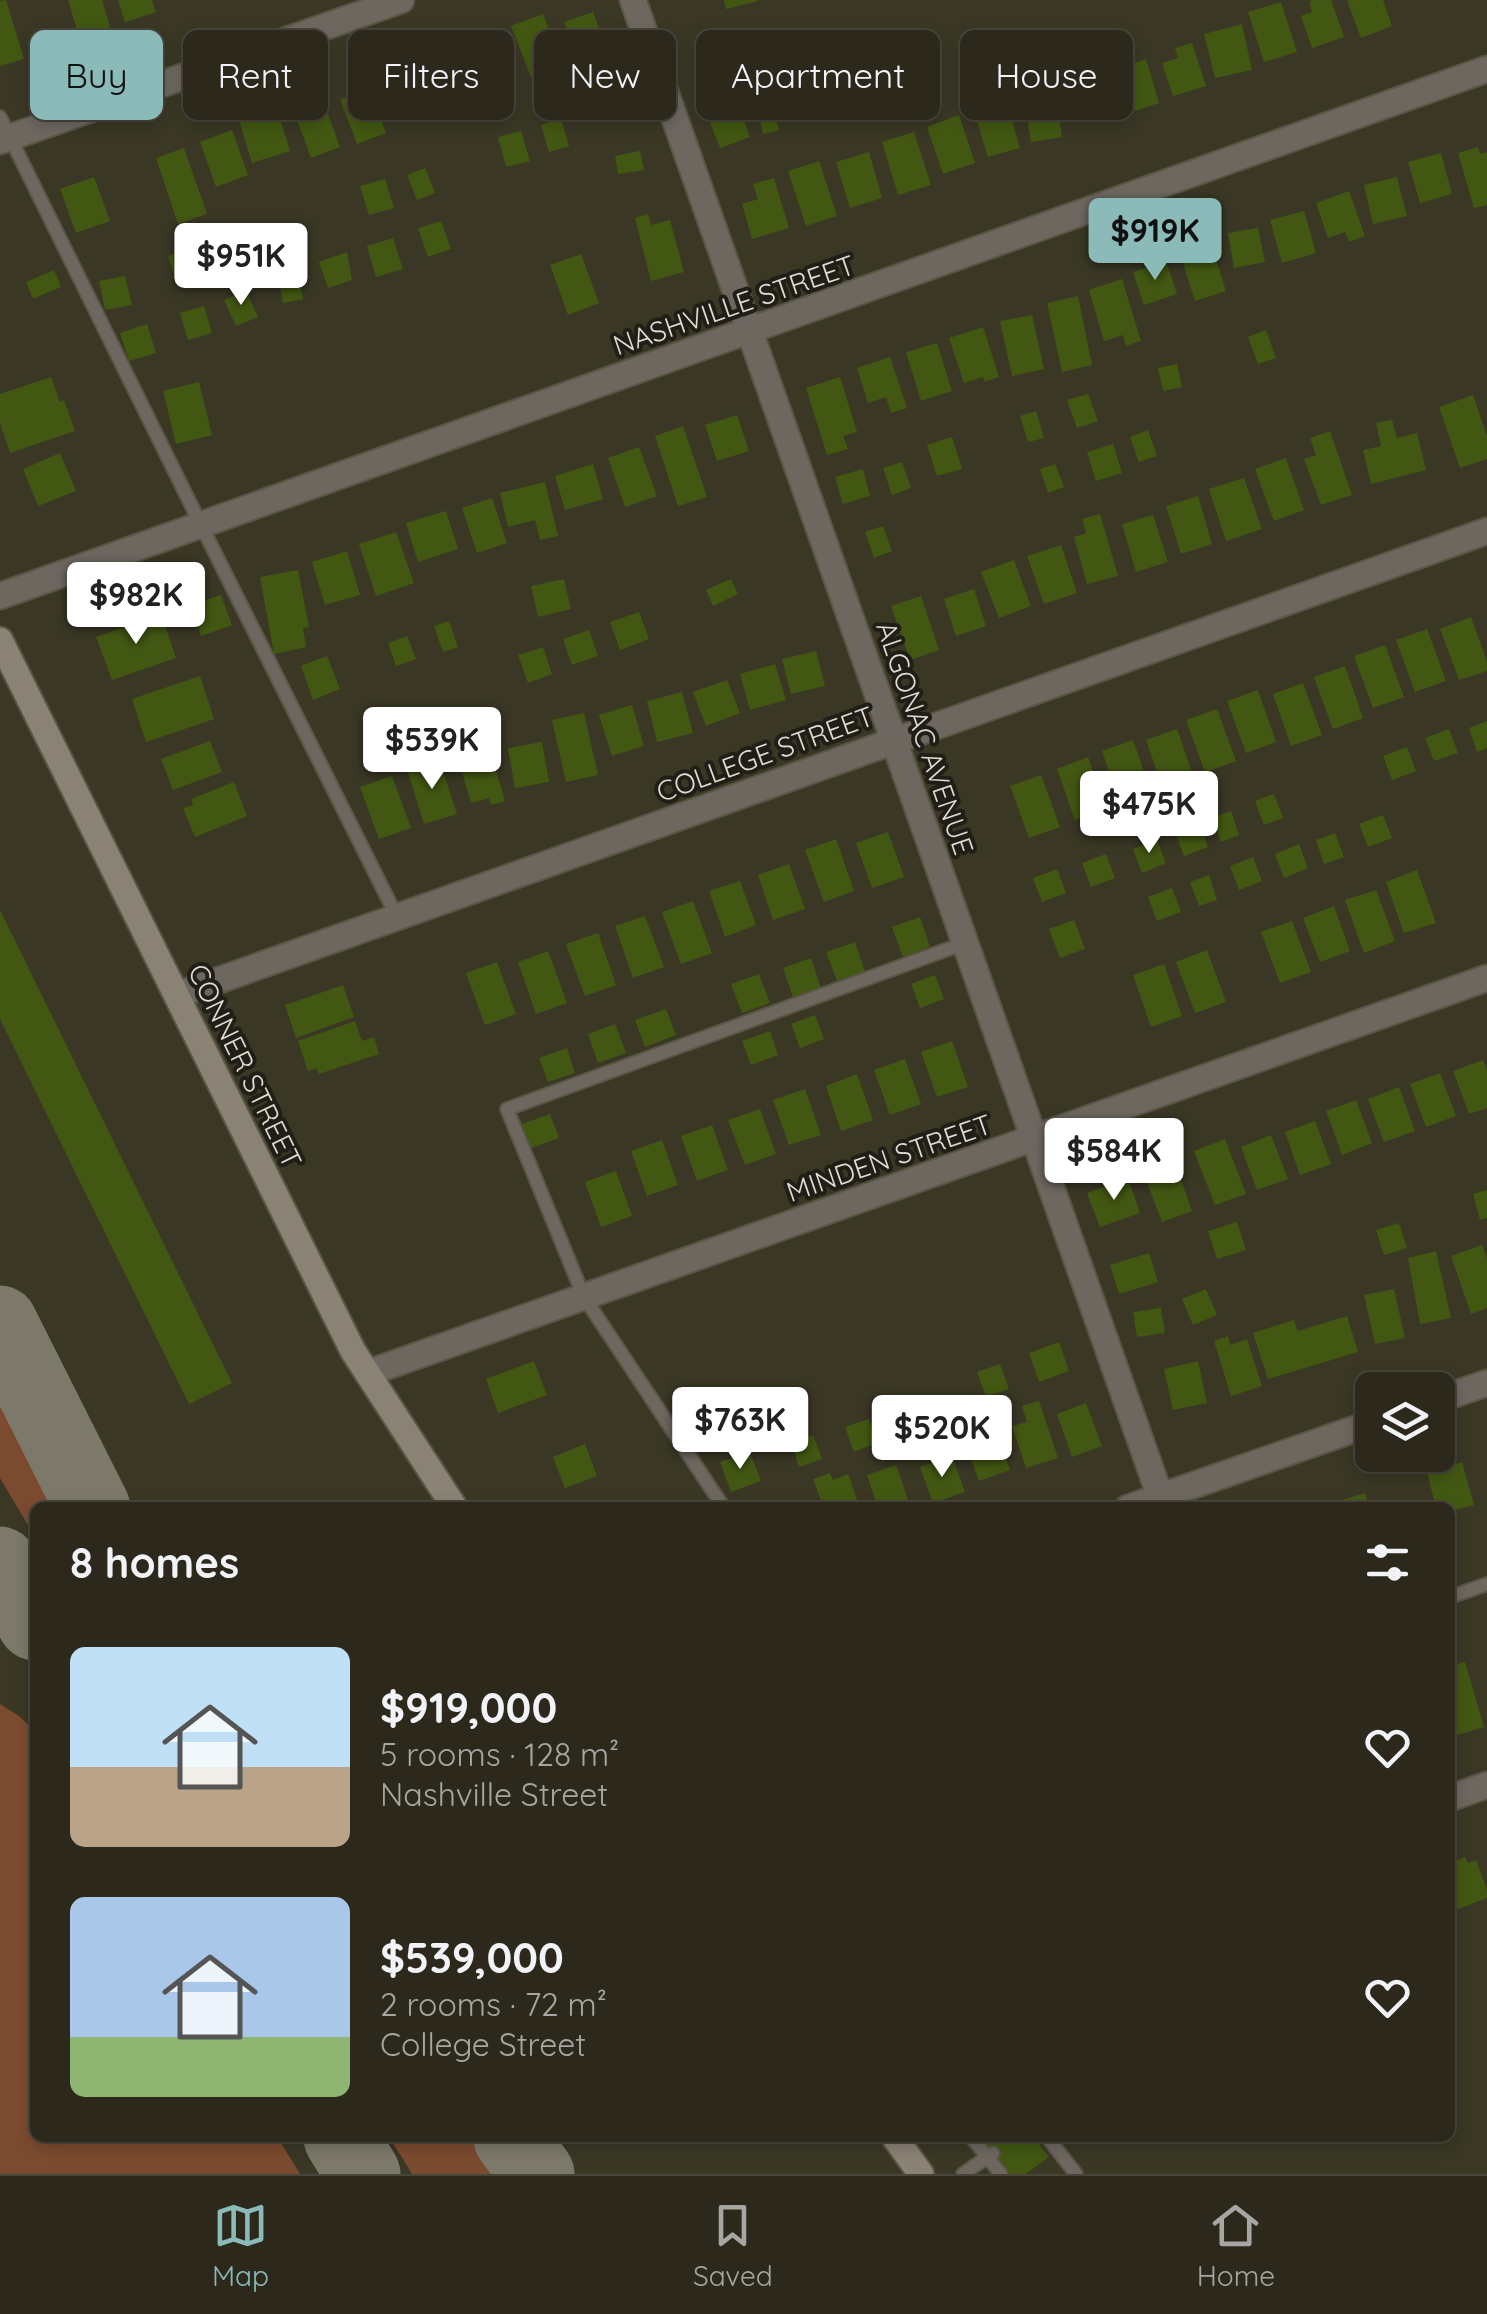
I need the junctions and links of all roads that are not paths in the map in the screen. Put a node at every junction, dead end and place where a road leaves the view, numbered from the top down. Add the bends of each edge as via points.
1 (402, 0) edge
2 (633, 0) edge
3 (1487, 69) edge
4 (4, 132) edge
5 (750, 331) junction
6 (201, 525) junction
7 (1487, 531) edge
8 (0, 596) edge
9 (0, 640) edge
10 (894, 740) junction
11 (398, 917) junction
12 (965, 943) junction
13 (1487, 978) edge
14 (176, 996) junction
15 (1034, 1139) junction
16 (584, 1297) junction
17 (368, 1373) junction
18 (1487, 1383) edge
19 (1455, 1394) edge
20 (1355, 1428) edge
21 (1160, 1496) junction
22 (451, 1502) edge
23 (720, 1502) edge
24 (1144, 1502) edge
25 (1487, 1584) edge
26 (1455, 1595) edge
27 (1487, 1785) edge
28 (1455, 1796) edge
29 (897, 2142) edge
30 (976, 2142) edge
31 (1051, 2142) edge
32 (990, 2156) junction
33 (1001, 2171) edge
34 (922, 2174) edge
35 (963, 2174) edge
36 (1076, 2174) edge

1 - 4 street
2 - 5 street, ALGONAC AVENUE
3 - 5 street, NASHVILLE STREET
4 - 6 lane
5 - 6 street, NASHVILLE STREET
5 - 10 street, ALGONAC AVENUE
6 - 8 street, NASHVILLE STREET
6 - 11 lane
7 - 10 street, COLLEGE STREET
9 - 14 main road, CONNER STREET
10 - 11 street, COLLEGE STREET
10 - 12 street, ALGONAC AVENUE
11 - 14 street, COLLEGE STREET
12 - 15 street, ALGONAC AVENUE
12 - 16 lane via 507,1108
13 - 15 street, MINDEN STREET
14 - 17 main road, CONNER STREET
15 - 16 street, MINDEN STREET
15 - 21 street, ALGONAC AVENUE
16 - 17 street, MINDEN STREET
16 - 23 lane
17 - 22 main road, CONNER STREET
18 - 19 street
20 - 21 street
21 - 24 street
25 - 26 lane
27 - 28 street
29 - 34 main road
30 - 32 lane
31 - 36 lane
32 - 33 lane
32 - 35 lane

